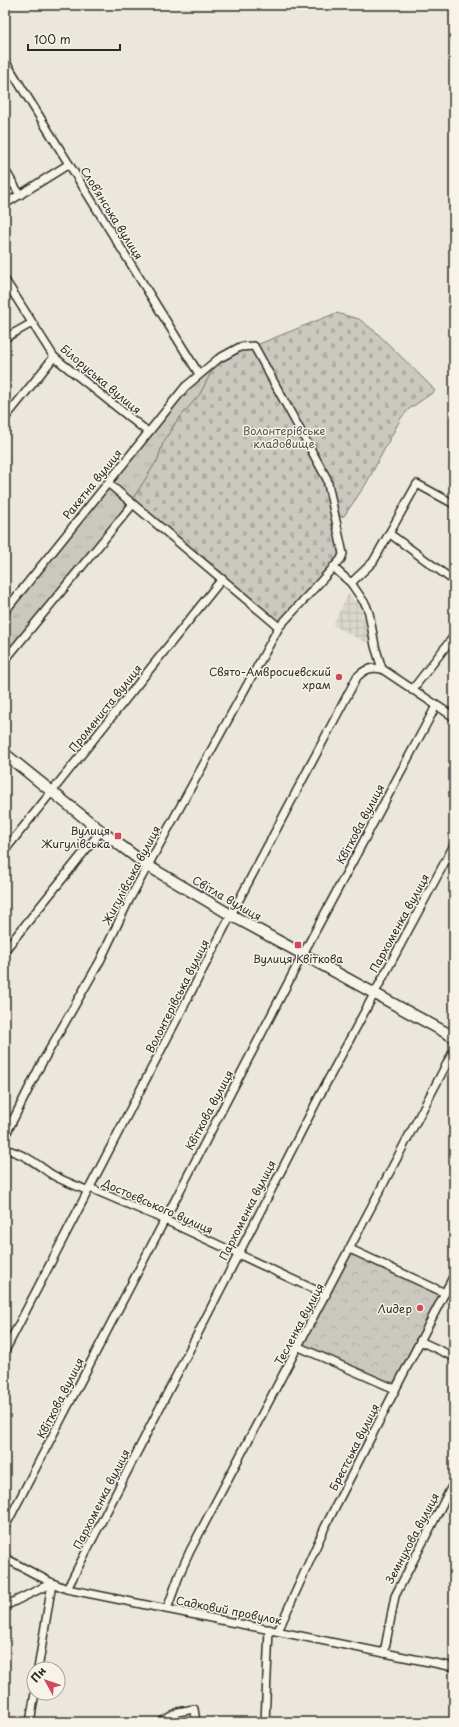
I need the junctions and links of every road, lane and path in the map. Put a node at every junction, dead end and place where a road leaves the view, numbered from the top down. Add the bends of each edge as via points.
1 (6, 65) edge
2 (69, 164) junction
3 (5, 170) edge
4 (20, 195) junction
5 (5, 204) edge
6 (5, 280) edge
7 (32, 323) junction
8 (5, 338) edge
9 (54, 357) junction
10 (199, 374) junction
11 (5, 418) edge
12 (148, 432) junction
13 (108, 483) junction
14 (133, 504) junction
15 (454, 504) edge
16 (390, 534) junction
17 (333, 567) junction
18 (222, 579) junction
19 (454, 581) edge
20 (351, 583) junction
21 (5, 611) edge
22 (280, 627) junction
23 (454, 636) edge
24 (5, 660) edge
25 (382, 670) junction
26 (412, 690) junction
27 (436, 706) junction
28 (454, 717) edge
29 (5, 754) edge
30 (52, 792) junction
31 (101, 831) junction
32 (454, 845) edge
33 (5, 850) edge
34 (148, 866) junction
35 (232, 915) junction
36 (5, 950) edge
37 (303, 954) junction
38 (373, 993) junction
39 (454, 1037) edge
40 (454, 1050) edge
41 (5, 1136) edge
42 (5, 1149) edge
43 (89, 1189) junction
44 (165, 1220) junction
45 (350, 1249) junction
46 (237, 1254) junction
47 (454, 1275) edge
48 (445, 1292) junction
49 (326, 1296) junction
50 (420, 1341) junction
51 (299, 1347) junction
52 (5, 1351) edge
53 (454, 1357) edge
54 (395, 1389) junction
55 (454, 1482) edge
56 (5, 1527) edge
57 (5, 1558) edge
58 (52, 1583) junction
59 (67, 1589) junction
60 (5, 1606) edge
61 (167, 1609) junction
62 (269, 1629) junction
63 (278, 1631) junction
64 (384, 1653) junction
65 (39, 1661) edge
66 (454, 1667) edge
67 (34, 1701) edge
68 (30, 1722) edge
69 (161, 1722) edge
70 (196, 1722) edge
71 (264, 1722) edge

1 - 2 street, Слов’янська вулиця
2 - 4 street
2 - 10 street, Слов’янська вулиця
3 - 4 street
4 - 5 street
6 - 7 street, Білоруська вулиця
7 - 8 street
7 - 9 street, Білоруська вулиця
9 - 11 street
9 - 12 street, Білоруська вулиця
10 - 12 street, Ракетна вулиця via 173,400
10 - 17 street, Ракетна вулиця via 218,359 240,347 254,346 327,479 343,549 341,559
12 - 13 street, Ракетна вулиця
13 - 14 street
13 - 21 street, Ракетна вулиця
14 - 18 street
14 - 24 street
15 - 16 street via 416,484
16 - 19 street
16 - 20 street via 373,562
17 - 20 street
17 - 22 street, Жигулівська вулиця
18 - 22 street
18 - 30 street, Промениста вулиця
20 - 25 street via 369,613
22 - 34 street, Жигулівська вулиця
23 - 26 street
25 - 26 street
25 - 35 street, Волонтерівська вулиця via 369,669 357,677
26 - 27 street
27 - 28 street
27 - 37 street, Квіткова вулиця
29 - 30 street, Світла вулиця
30 - 31 street, Світла вулиця
30 - 33 street, Промениста вулиця
31 - 34 street, Світла вулиця
31 - 36 street
32 - 38 street, Пархоменка вулиця
34 - 35 street, Світла вулиця
34 - 41 street, Жигулівська вулиця via 100,961 39,1068
35 - 37 street, Світла вулиця
35 - 43 street, Волонтерівська вулиця
37 - 38 street, Світла вулиця
37 - 44 street, Квіткова вулиця
38 - 39 street, Світла вулиця
38 - 46 street, Пархоменка вулиця
40 - 45 street, Тесленка вулиця
42 - 43 street, Достоєвського вулиця via 30,1159 52,1174
43 - 44 street, Достоєвського вулиця
43 - 52 street, Волонтерівська вулиця
44 - 46 street, Достоєвського вулиця
44 - 56 street, Квіткова вулиця
45 - 48 street
45 - 49 street, Тесленка вулиця
46 - 49 street, Достоєвського вулиця
46 - 59 street, Пархоменка вулиця
47 - 48 street, Брестська вулиця
48 - 50 street, Брестська вулиця
49 - 51 street, Тесленка вулиця
50 - 53 street
50 - 54 street, Брестська вулиця
51 - 54 street
51 - 61 street, Тесленка вулиця via 190,1550
54 - 63 street, Брестська вулиця via 325,1527
55 - 64 street, Земнухова вулиця via 394,1596
57 - 58 street, Садковий провулок
58 - 59 street, Садковий провулок
58 - 60 street
58 - 65 street
59 - 61 street, Садковий провулок
61 - 62 street, Садковий провулок
62 - 63 street, Садковий провулок
62 - 71 street
63 - 64 street, Садковий провулок
64 - 66 street, Садковий провулок
67 - 68 street
69 - 70 street via 178,1712 194,1708

